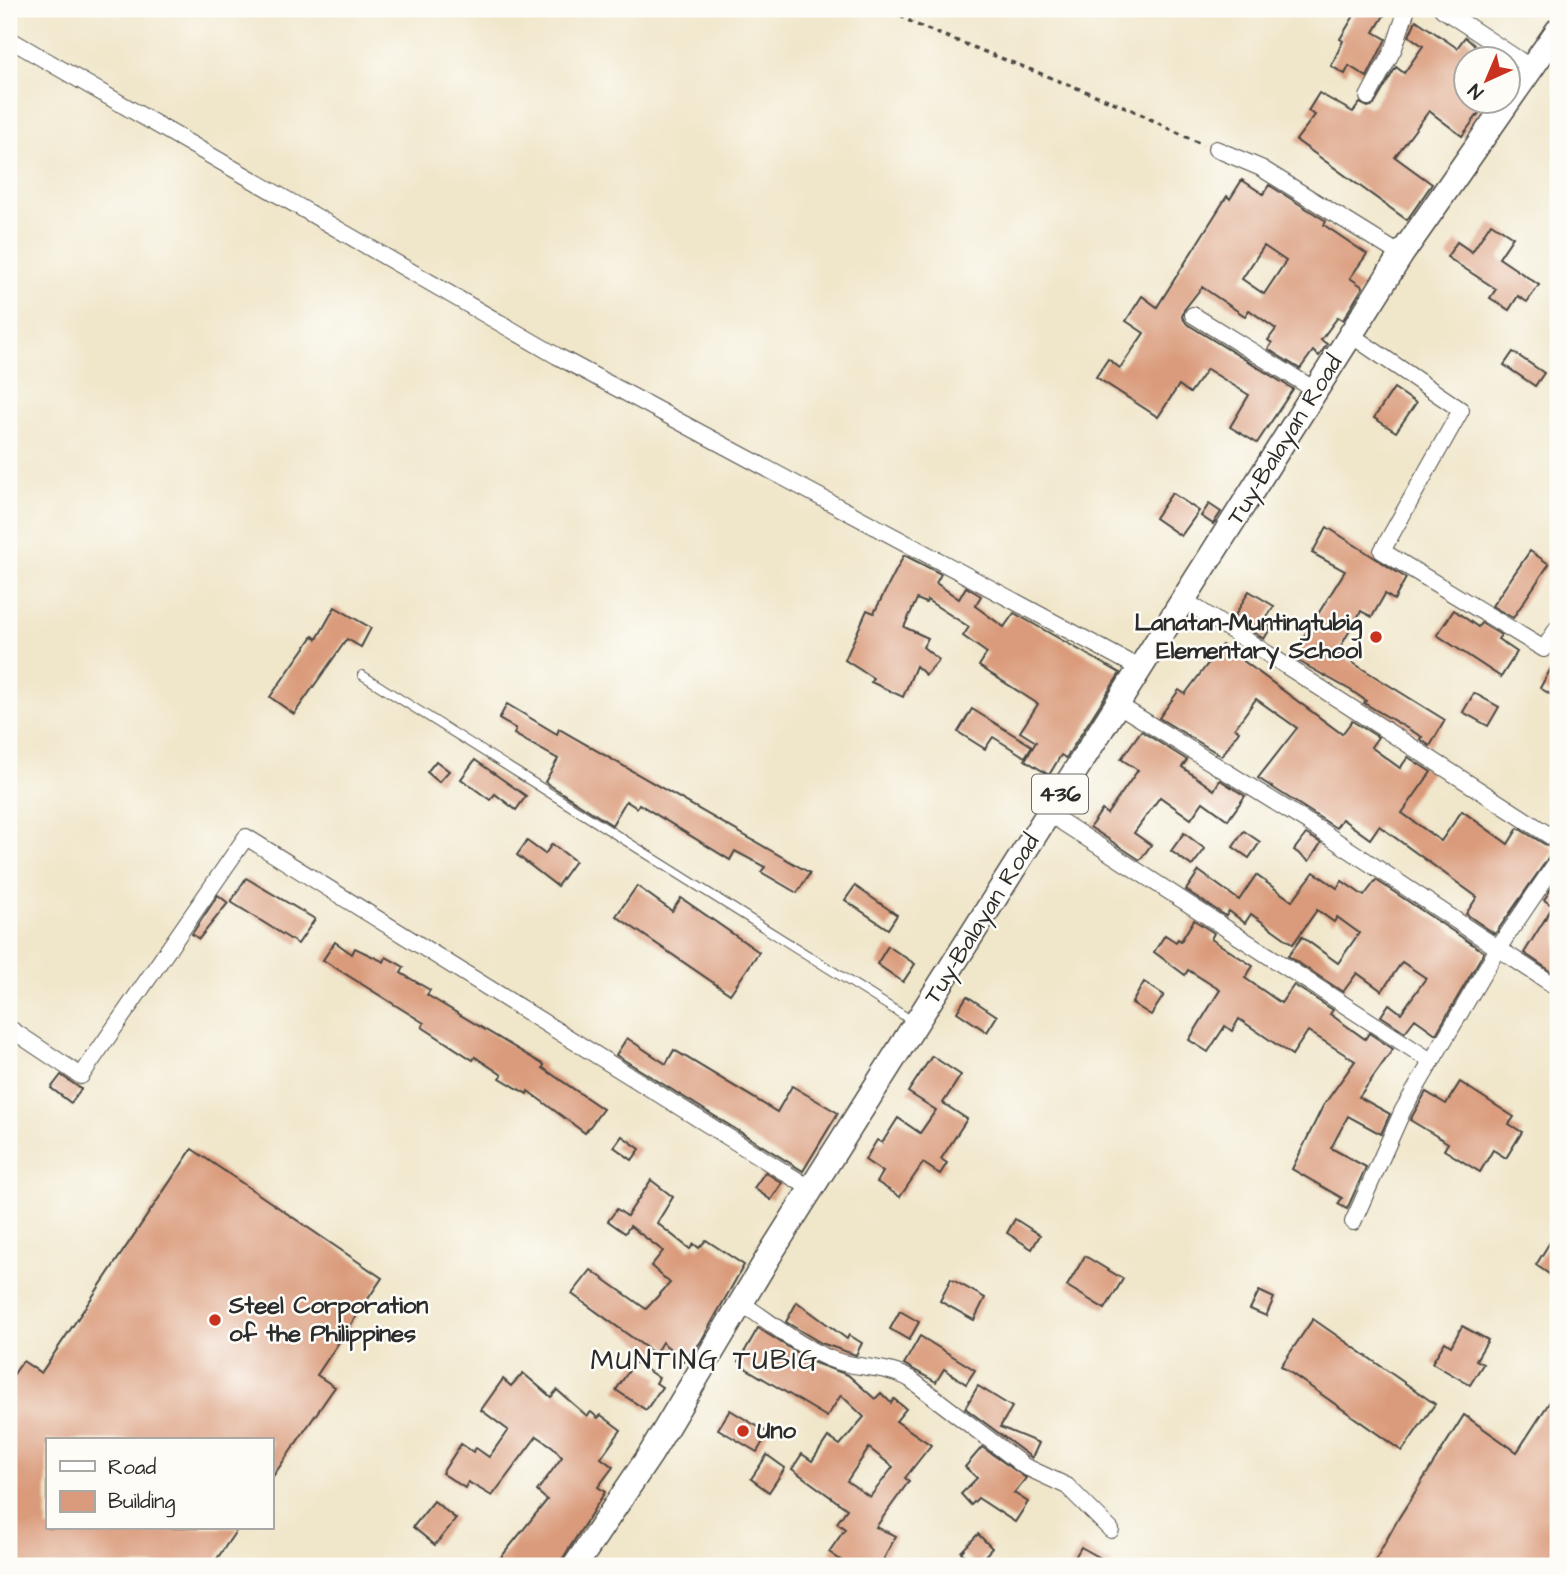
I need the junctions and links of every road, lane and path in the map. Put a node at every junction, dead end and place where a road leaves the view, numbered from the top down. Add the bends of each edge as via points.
1 (892, 9) edge
2 (1407, 9) edge
3 (1443, 9) edge
4 (1558, 30) edge
5 (9, 38) edge
6 (1533, 69) junction
7 (1368, 97) dead end
8 (1216, 149) joint
9 (1401, 255) junction
10 (1193, 315) dead end
11 (1350, 335) junction
12 (1315, 390) junction
13 (1184, 600) junction
14 (1558, 627) edge
15 (1139, 668) junction
16 (362, 675) dead end
17 (1117, 704) junction
18 (1048, 813) junction
19 (1558, 841) edge
20 (1558, 860) edge
21 (1497, 950) junction
22 (1558, 988) edge
23 (917, 1024) junction
24 (9, 1028) edge
25 (1432, 1061) junction
26 (813, 1190) junction
27 (1353, 1222) dead end
28 (741, 1303) junction
29 (1111, 1530) dead end
30 (575, 1566) edge

1 - 8 path via 914,24 1128,108
2 - 7 street via 1394,48
3 - 6 street
4 - 6 main road, Tuy-Balayan Road / 436
5 - 15 street via 557,356
6 - 9 main road, Tuy-Balayan Road / 436
8 - 9 street via 1261,168
9 - 11 main road, Tuy-Balayan Road / 436
10 - 12 street
11 - 12 main road, Tuy-Balayan Road / 436
11 - 14 street via 1461,410 1382,551 1544,649
12 - 13 main road, Tuy-Balayan Road / 436
13 - 15 main road, Tuy-Balayan Road / 436
13 - 19 street
15 - 17 main road, Tuy-Balayan Road / 436
16 - 23 lane
17 - 18 main road, Tuy-Balayan Road / 436
17 - 21 street via 1312,825
18 - 23 main road, Tuy-Balayan Road / 436
18 - 25 street
20 - 21 street
21 - 22 street
21 - 25 street
23 - 26 main road, Tuy-Balayan Road / 436
24 - 26 street via 81,1076 246,836
25 - 27 street via 1403,1110
26 - 28 main road, Tuy-Balayan Road / 436
28 - 29 street via 826,1358 895,1370 1024,1466 1067,1486
28 - 30 main road, Tuy-Balayan Road / 436 via 650,1455

